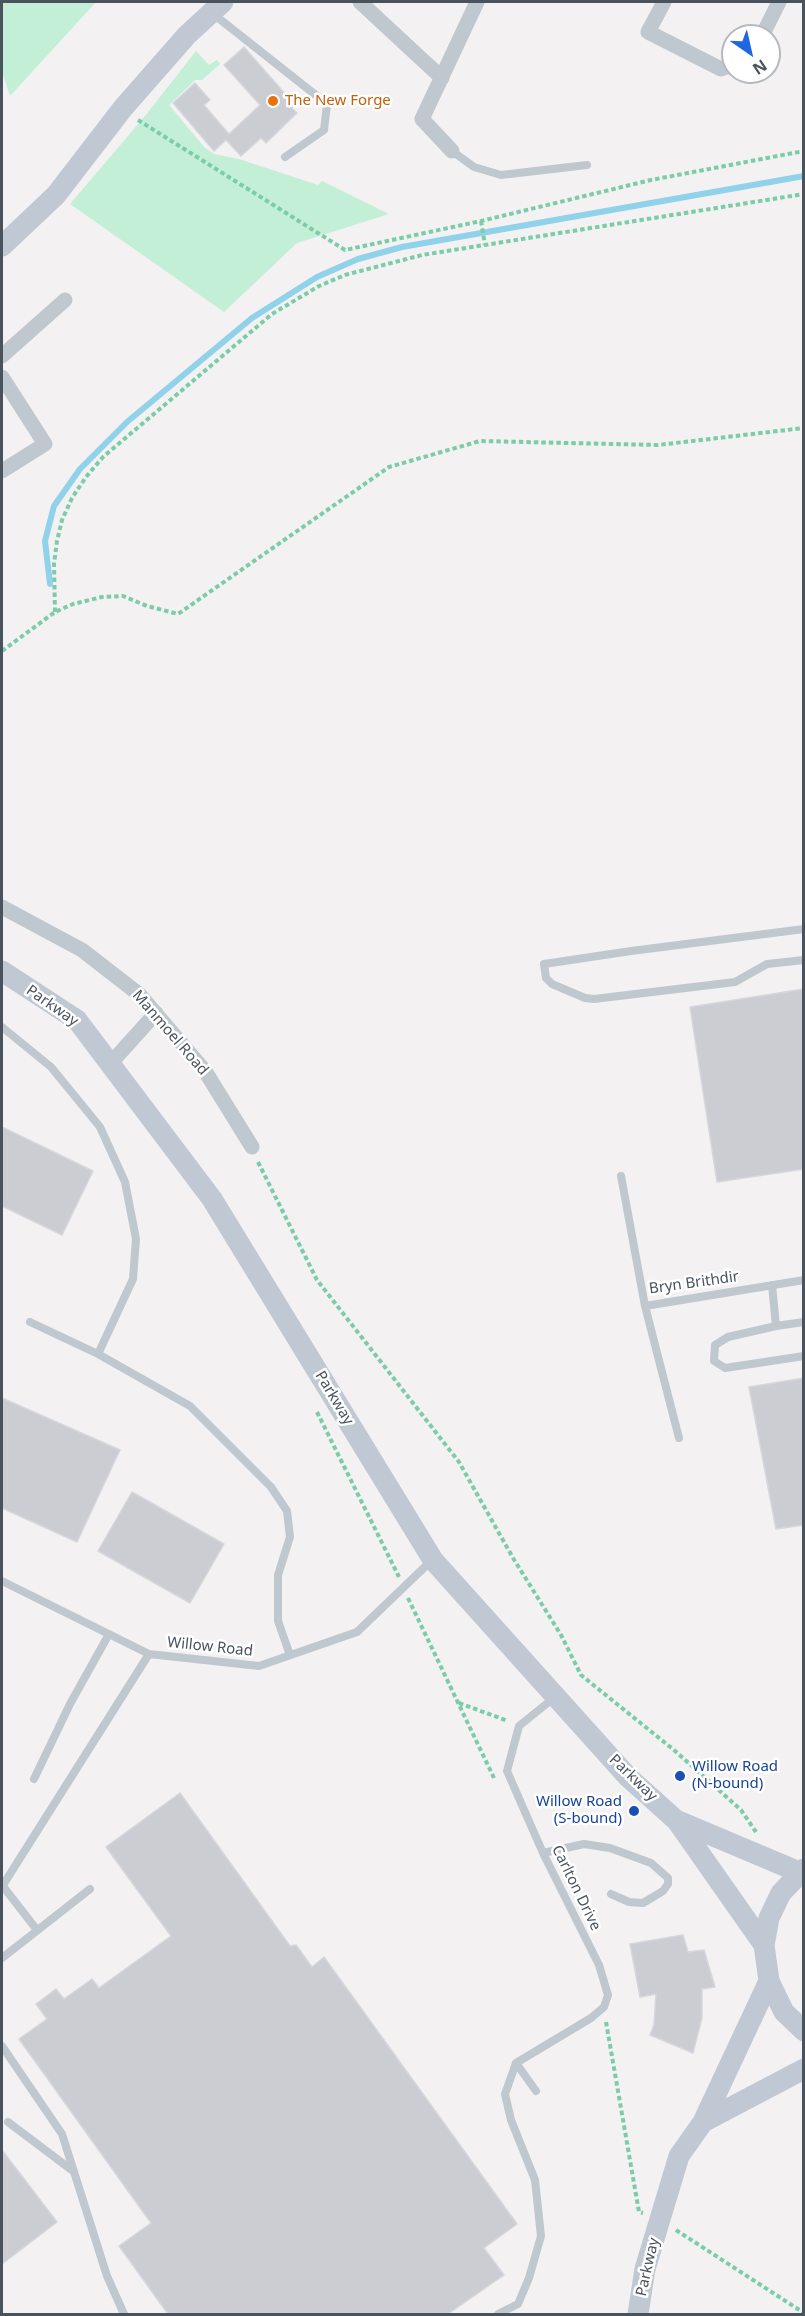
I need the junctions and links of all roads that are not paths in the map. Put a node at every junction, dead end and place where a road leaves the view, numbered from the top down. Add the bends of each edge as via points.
1 (360, 2) edge
2 (477, 2) edge
3 (664, 2) edge
4 (779, 2) edge
5 (217, 7) edge
6 (768, 24) edge
7 (721, 69) edge
8 (442, 78) junction
9 (452, 151) joint
10 (285, 157) dead end
11 (588, 165) dead end
12 (2, 246) edge
13 (65, 300) dead end
14 (2, 357) edge
15 (2, 377) edge
16 (2, 471) edge
17 (2, 907) edge
18 (804, 929) edge
19 (804, 960) edge
20 (2, 971) edge
21 (156, 1013) junction
22 (2, 1027) edge
23 (110, 1064) junction
24 (252, 1147) road end
25 (621, 1176) dead end
26 (804, 1280) edge
27 (772, 1285) junction
28 (645, 1306) junction
29 (30, 1322) dead end
30 (804, 1322) edge
31 (776, 1326) junction
32 (98, 1354) junction
33 (804, 1356) edge
34 (679, 1438) dead end
35 (433, 1560) junction
36 (2, 1581) edge
37 (109, 1634) junction
38 (150, 1654) junction
39 (290, 1655) junction
40 (556, 1696) junction
41 (34, 1779) dead end
42 (677, 1821) junction
43 (543, 1853) junction
44 (801, 1871) edge
45 (2, 1885) edge
46 (90, 1890) dead end
47 (611, 1894) dead end
48 (37, 1930) junction
49 (764, 1945) junction
50 (2, 1958) edge
51 (769, 1981) junction
52 (804, 2031) edge
53 (2, 2046) edge
54 (516, 2063) junction
55 (804, 2069) edge
56 (536, 2091) dead end
57 (8, 2122) dead end
58 (703, 2122) junction
59 (74, 2172) junction
60 (124, 2314) edge
61 (498, 2314) edge
62 (638, 2314) edge

1 - 8 street
2 - 8 street
3 - 7 street via 648,32
4 - 6 street
5 - 10 lane via 327,104 324,130
5 - 12 main road via 123,108 56,195
8 - 9 street via 422,118
9 - 11 lane via 474,167 501,175
13 - 14 street
15 - 16 street via 45,444
17 - 21 street, Manmoel Road via 82,950 140,995
18 - 19 lane via 544,964 546,978 552,984 594,999 735,982 767,964
20 - 23 main road, Parkway via 77,1020
21 - 23 street
21 - 24 street, Manmoel Road via 205,1071
22 - 32 lane via 51,1067 100,1127 125,1182 136,1239 133,1279
23 - 35 main road, Parkway via 212,1199
25 - 28 lane, Bryn Brithdir
26 - 27 lane, Bryn Brithdir
27 - 28 lane, Bryn Brithdir
27 - 31 lane
28 - 34 lane
29 - 32 lane
30 - 31 lane
31 - 33 lane via 728,1337 714,1345 714,1361 725,1368
32 - 39 lane via 190,1406 271,1487 287,1511 290,1537 278,1575 278,1621
35 - 39 lane, Willow Road via 357,1632
35 - 40 main road, Parkway
36 - 37 lane, Willow Road
37 - 38 lane, Willow Road
37 - 41 lane
38 - 39 lane, Willow Road via 259,1666
38 - 45 lane
40 - 42 main road, Parkway via 628,1777
40 - 43 lane, Carlton Drive via 519,1726 507,1771
42 - 44 main road
42 - 49 main road
43 - 47 lane via 585,1844 610,1848 651,1863 668,1878 663,1892 643,1903
43 - 54 lane, Carlton Drive via 599,1965 608,1995 604,2007 577,2028
44 - 49 main road via 781,1893
45 - 48 lane
46 - 48 lane
48 - 50 lane
49 - 51 main road
51 - 52 main road via 784,2012
51 - 58 main road, Parkway
53 - 59 lane via 62,2134
54 - 56 lane
54 - 61 lane via 505,2094 535,2180 541,2236 518,2304
55 - 58 main road
57 - 59 lane
58 - 62 main road, Parkway via 679,2156 645,2269
59 - 60 lane via 107,2276

